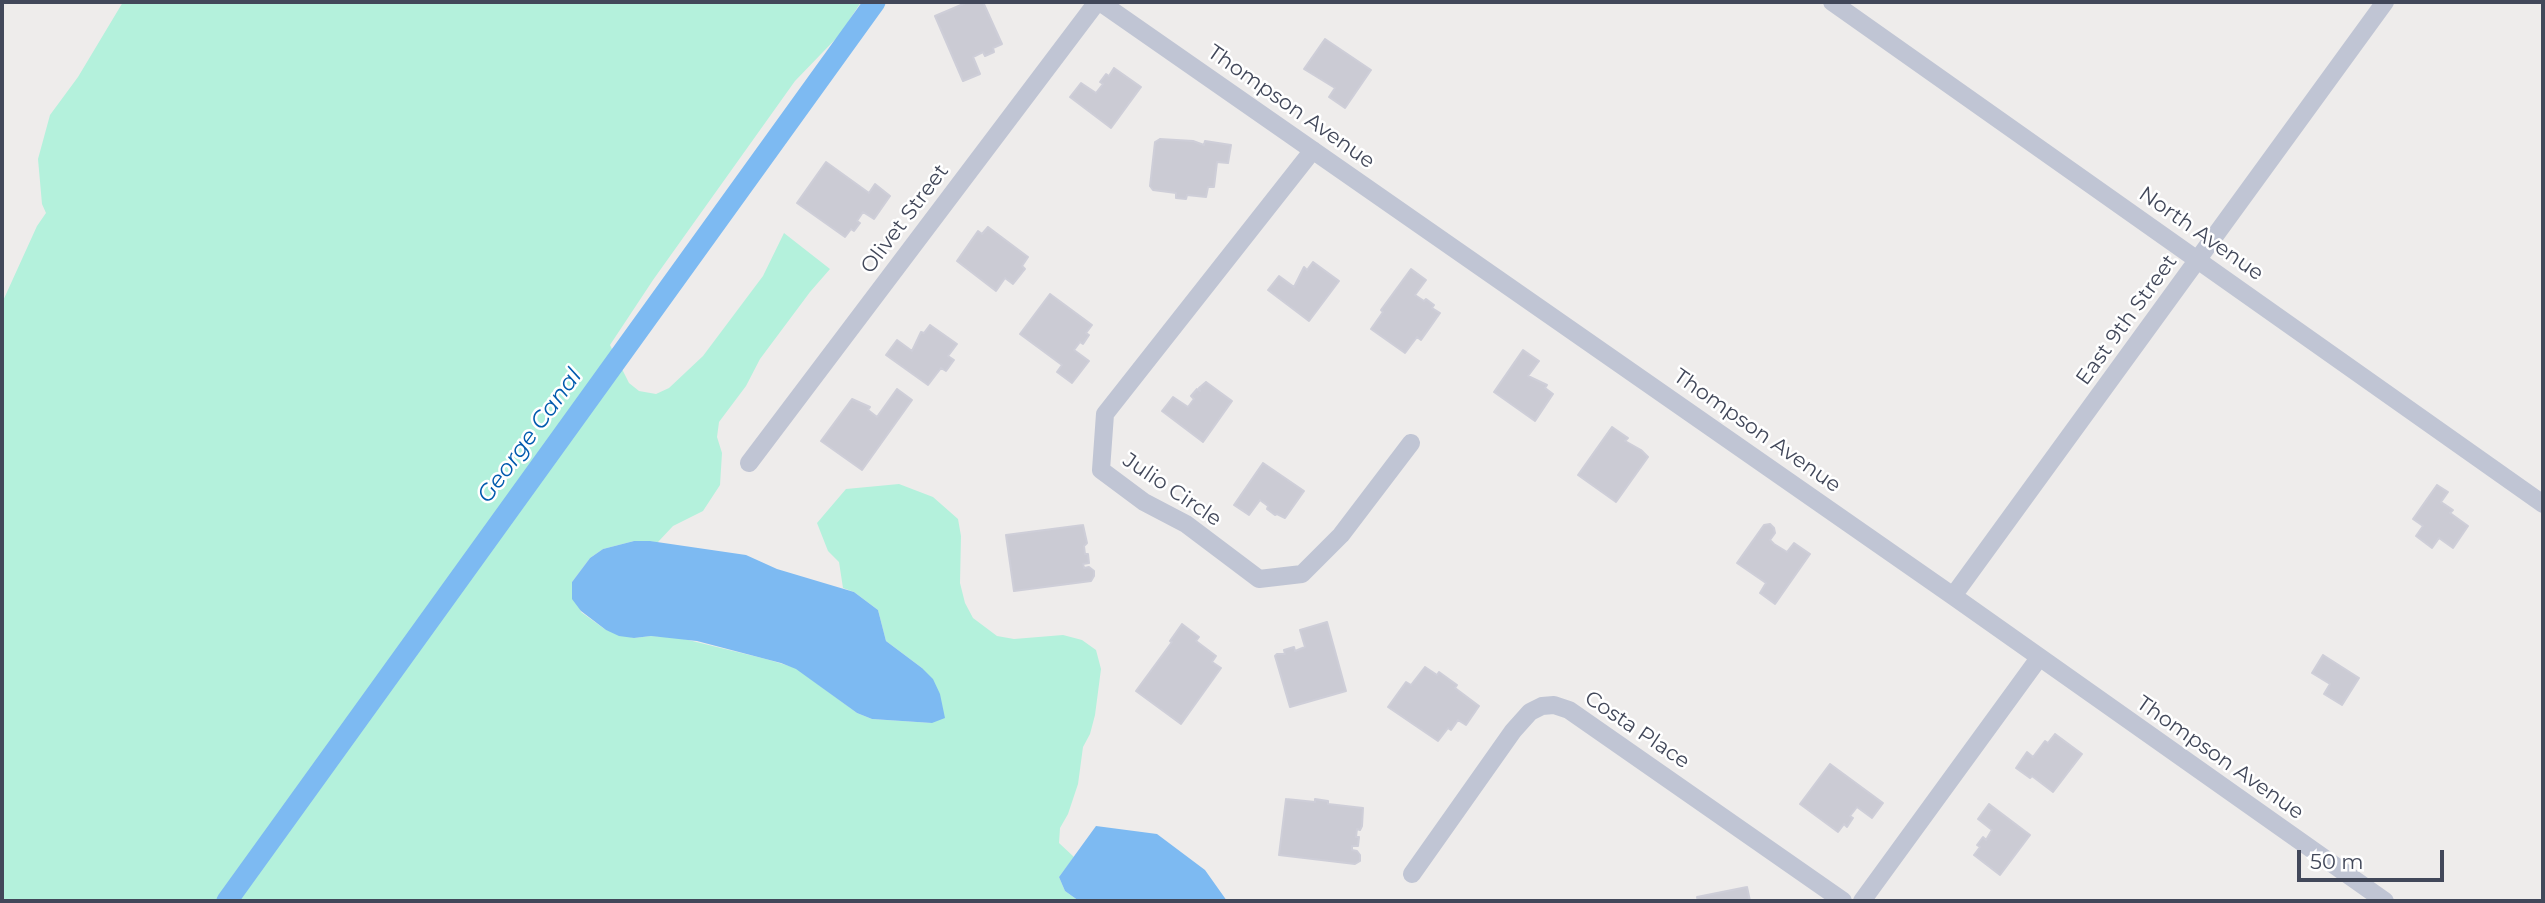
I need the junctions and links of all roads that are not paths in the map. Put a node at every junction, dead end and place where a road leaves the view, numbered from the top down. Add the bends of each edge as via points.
1 (1099, 2) edge
2 (1832, 2) edge
3 (2385, 2) edge
4 (1313, 150) junction
5 (2199, 261) junction
6 (1411, 443) dead end
7 (749, 463) dead end
8 (2543, 503) edge
9 (1953, 596) junction
10 (2039, 658) junction
11 (1412, 874) dead end
12 (1843, 901) edge
13 (1862, 901) edge
14 (2385, 901) edge

1 - 4 street, Thompson Avenue
1 - 7 street, Olivet Street
2 - 5 street, North Avenue
3 - 5 street, East 9th Street
4 - 6 street, Julio Circle via 1105,414 1101,470 1144,502 1186,524 1259,579 1302,574 1341,535
4 - 9 street, Thompson Avenue
5 - 8 street, North Avenue
5 - 9 street, East 9th Street
9 - 10 street, Thompson Avenue
10 - 13 street
10 - 14 street, Thompson Avenue
11 - 12 street, Costa Place via 1513,731 1530,712 1554,705 1569,710

